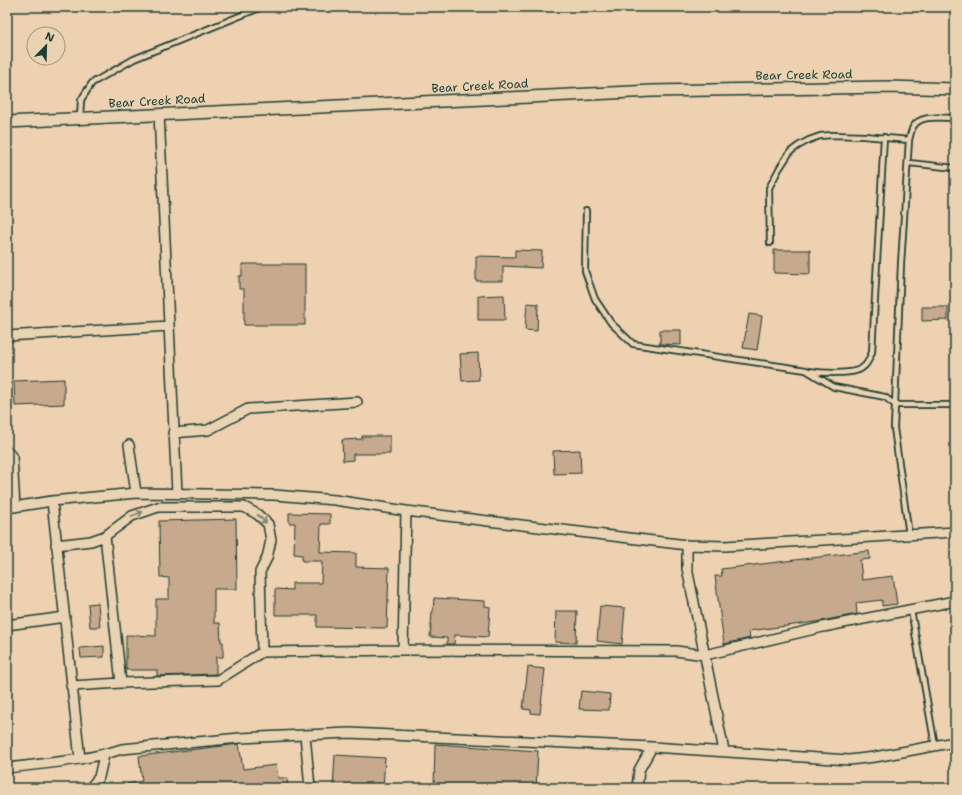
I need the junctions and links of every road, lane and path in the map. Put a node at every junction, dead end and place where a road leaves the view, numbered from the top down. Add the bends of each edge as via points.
1 (262, 7) edge
2 (955, 89) edge
3 (159, 114) junction
4 (80, 118) junction
5 (955, 118) edge
6 (7, 122) edge
7 (884, 138) junction
8 (909, 140) junction
9 (908, 163) junction
10 (955, 168) edge
11 (586, 211) dead end
12 (770, 243) dead end
13 (168, 326) junction
14 (7, 336) edge
15 (806, 370) junction
16 (357, 402) dead end
17 (895, 405) junction
18 (955, 405) edge
19 (173, 433) junction
20 (129, 446) dead end
21 (7, 451) edge
22 (136, 493) junction
23 (177, 493) junction
24 (52, 501) junction
25 (11, 508) edge
26 (406, 511) junction
27 (955, 532) edge
28 (909, 535) junction
29 (105, 536) junction
30 (56, 545) junction
31 (688, 545) junction
32 (955, 601) edge
33 (911, 610) junction
34 (65, 617) junction
35 (7, 625) edge
36 (403, 650) junction
37 (262, 652) junction
38 (705, 655) junction
39 (121, 683) junction
40 (71, 686) junction
41 (305, 735) junction
42 (955, 742) edge
43 (935, 746) junction
44 (652, 747) junction
45 (724, 751) junction
46 (104, 755) junction
47 (80, 759) junction
48 (7, 768) edge
49 (90, 788) edge
50 (310, 788) edge
51 (637, 788) edge

1 - 4 lane via 134,59 92,83 81,100
2 - 3 street, Bear Creek Road via 888,87 652,91
3 - 4 street, Bear Creek Road
3 - 13 street
4 - 6 street, Bear Creek Road
5 - 8 lane via 929,117 918,122 913,127
7 - 8 lane
7 - 12 lane via 820,136 790,152 769,188
7 - 15 lane via 872,352 864,367 858,371 826,373
8 - 9 lane
9 - 10 lane
9 - 17 lane
11 - 15 lane via 585,271 599,305 611,323 633,344
13 - 14 street
13 - 19 street
15 - 17 lane via 834,388 885,397
16 - 19 street via 248,409 208,430
17 - 18 lane
17 - 28 lane via 894,428
19 - 23 street
20 - 22 street
21 - 25 street via 12,457
22 - 23 street
22 - 24 street
23 - 26 street via 327,499
24 - 25 street
24 - 30 street
26 - 31 street
26 - 36 street
27 - 28 street
28 - 31 street via 725,546
29 - 30 street via 91,541
29 -> 37 street via 132,516 158,507 244,507 257,514 268,524 271,540 267,558 260,572
29 - 39 street
30 - 34 street
31 - 38 street via 687,568
32 - 33 street
33 - 38 street via 823,627
33 - 43 lane
34 - 35 street
34 - 40 street
36 - 37 street
36 - 38 street via 676,651
37 - 39 street via 218,680
38 - 45 street
39 - 40 street
40 - 47 street
41 - 44 street via 349,733
41 - 46 street via 122,749
41 - 50 street
42 - 43 street
43 - 45 street via 849,760
44 - 45 street
44 - 51 street via 639,770
46 - 47 street
46 - 49 street via 99,777
47 - 48 street

